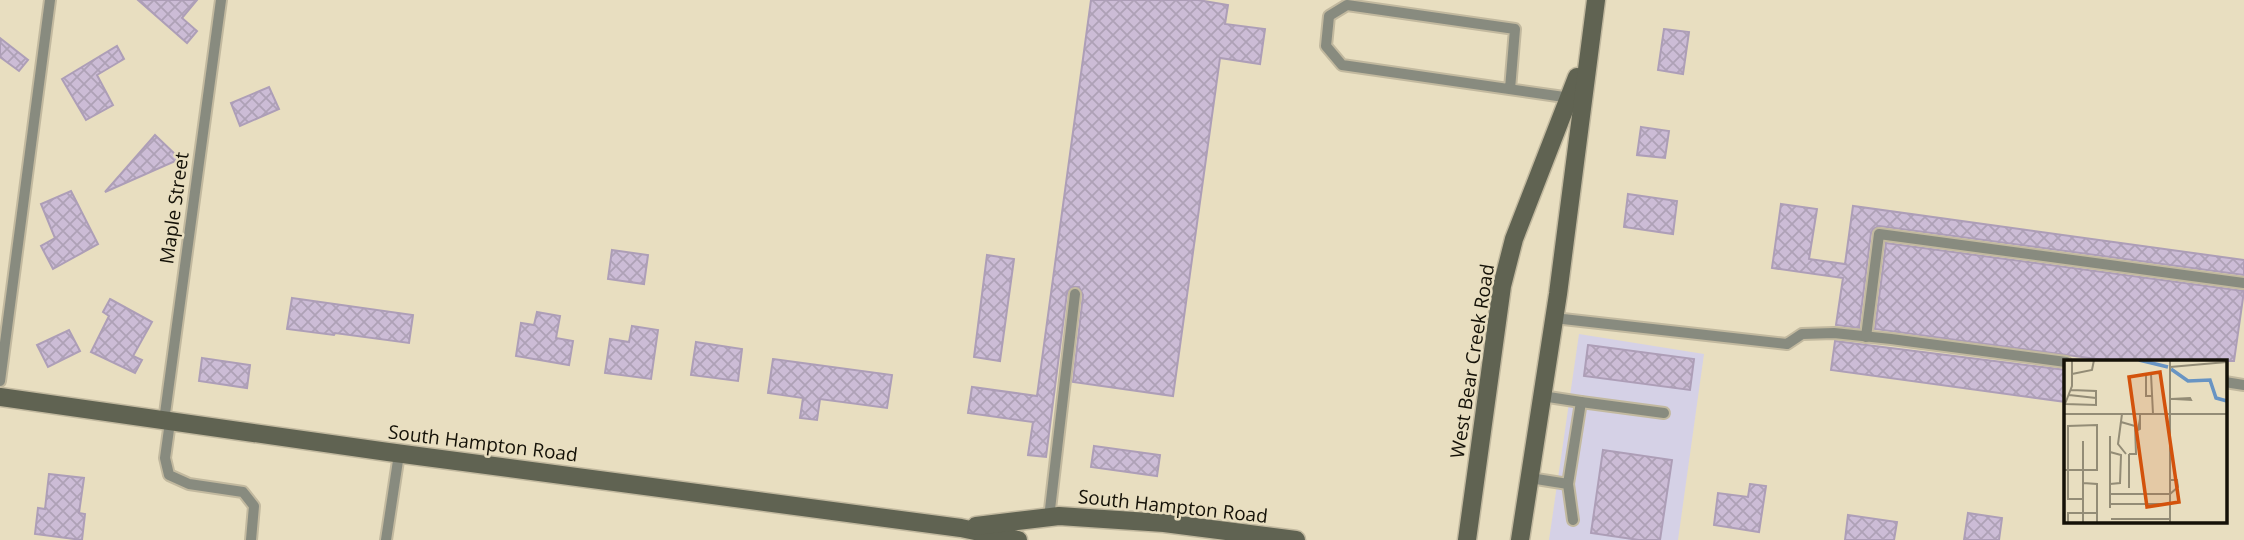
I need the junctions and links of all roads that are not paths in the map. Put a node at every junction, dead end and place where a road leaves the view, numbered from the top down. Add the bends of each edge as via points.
1 (50, 0) edge
2 (220, 0) edge
3 (1596, 0) edge
4 (1591, 34) junction
5 (1510, 89) junction
6 (1571, 98) junction
7 (2244, 284) edge
8 (1075, 294) dead end
9 (1554, 318) junction
10 (1866, 337) junction
11 (2064, 362) edge
12 (0, 381) edge
13 (2226, 382) edge
14 (2244, 385) edge
15 (1542, 396) junction
16 (0, 397) edge
17 (1581, 402) junction
18 (1664, 413) dead end
19 (167, 421) junction
20 (398, 454) junction
21 (1530, 478) junction
22 (1568, 484) junction
23 (1049, 518) junction
24 (1573, 520) dead end
25 (961, 528) junction
26 (251, 540) edge
27 (386, 540) edge
28 (1018, 540) edge
29 (1296, 540) edge
30 (1467, 540) edge
31 (1520, 540) edge

1 - 12 lane
2 - 19 lane, Maple Street
3 - 4 main road, West Bear Creek Road
4 - 6 main road, West Bear Creek Road
4 - 9 main road, West Bear Creek Road
5 - 5 lane via 1342,65 1326,46 1329,16 1347,5 1515,29
5 - 6 lane
6 - 30 main road, West Bear Creek Road via 1514,239 1502,286
7 - 10 lane via 1879,234
8 - 23 lane
9 - 10 lane via 1787,344 1802,334
9 - 15 main road, West Bear Creek Road
10 - 11 lane
13 - 14 lane
15 - 17 lane
15 - 21 main road, West Bear Creek Road
16 - 19 main road, South Hampton Road
17 - 18 lane
17 - 22 lane
19 - 20 main road, South Hampton Road
19 - 26 lane, Maple Street via 169,475 188,484 243,492 254,506
20 - 25 main road, South Hampton Road
20 - 27 lane
21 - 22 lane
21 - 31 main road, West Bear Creek Road
22 - 24 lane
23 - 25 main road, South Hampton Road
23 - 29 main road, South Hampton Road via 1164,523
25 - 28 main road, South Hampton Road

